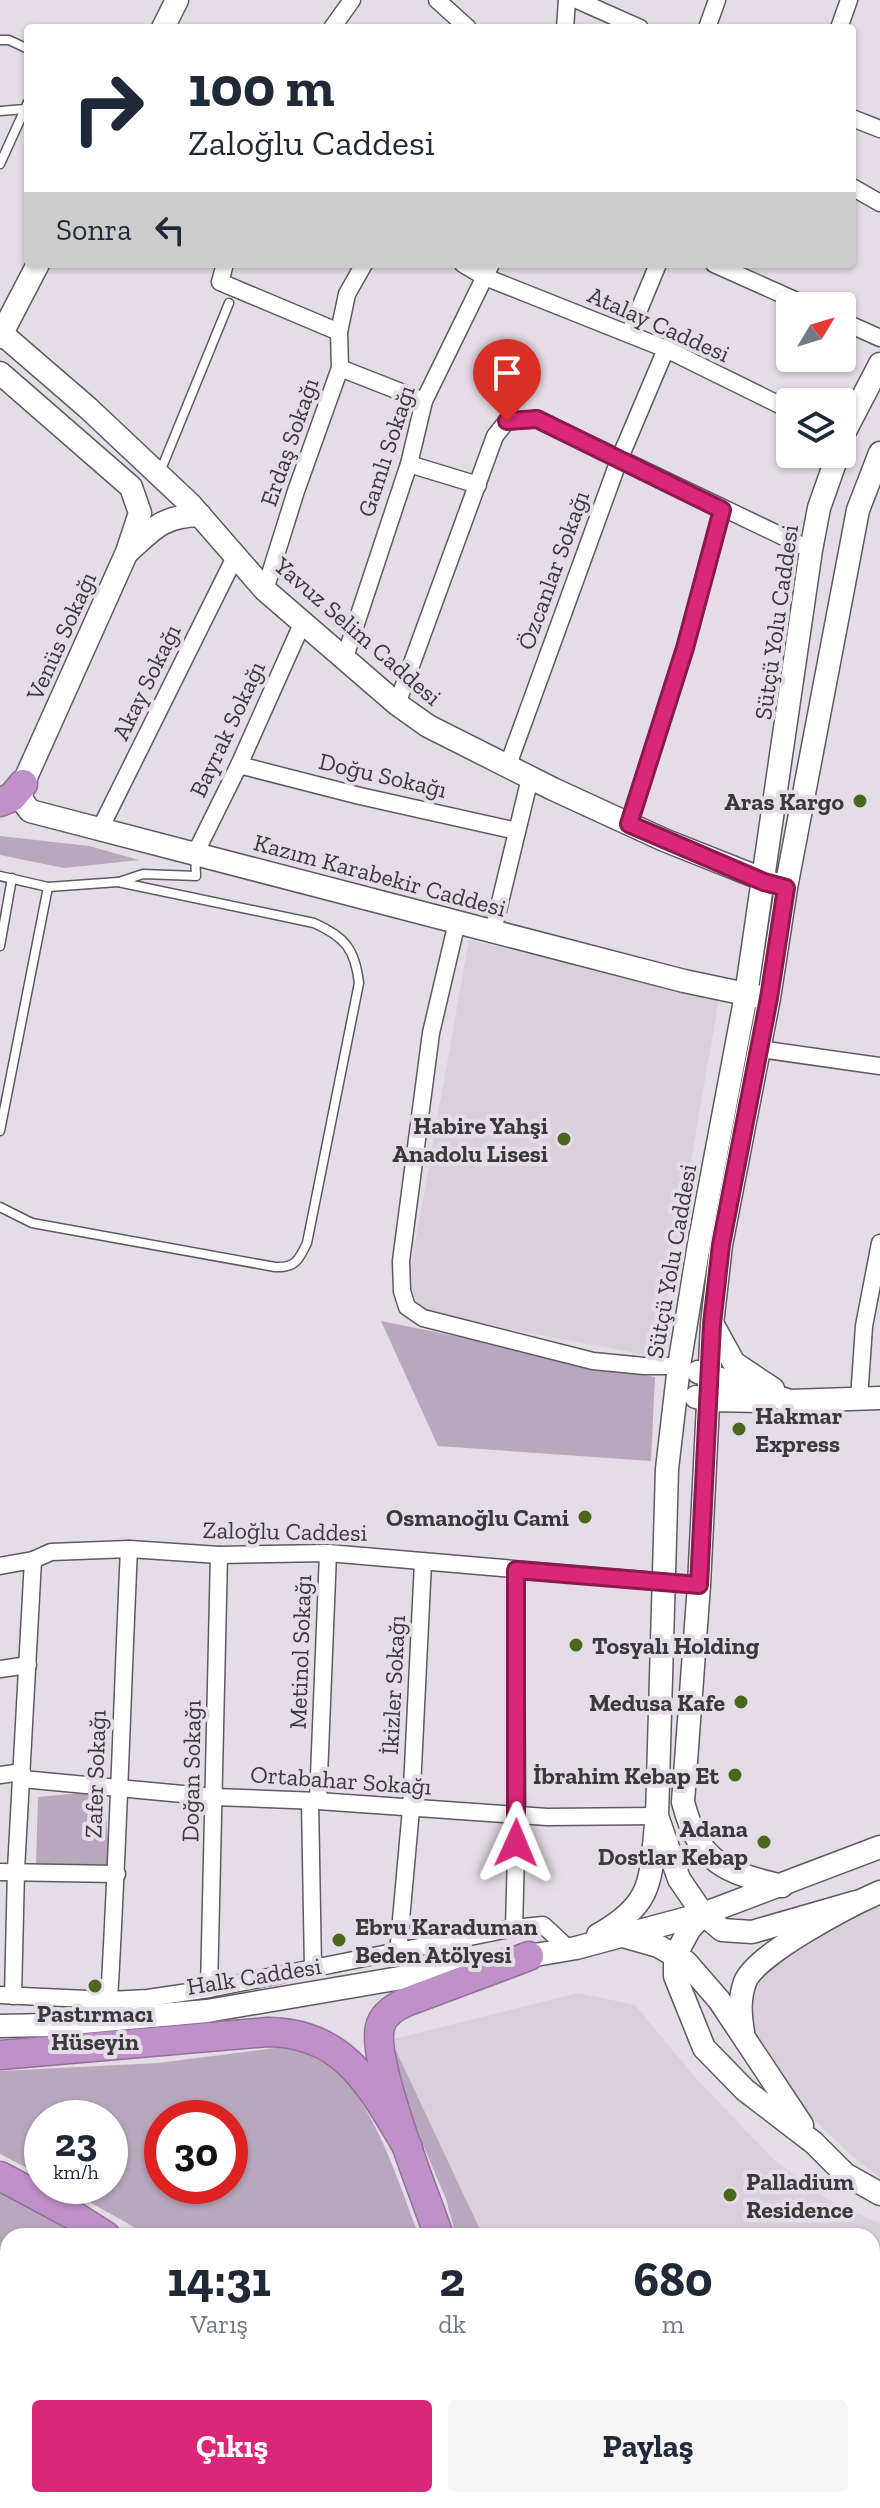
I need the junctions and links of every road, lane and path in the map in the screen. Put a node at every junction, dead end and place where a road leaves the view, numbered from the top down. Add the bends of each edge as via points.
1 (177, 0) edge
2 (352, 0) edge
3 (437, 0) edge
4 (567, 0) edge
5 (577, 0) edge
6 (717, 0) edge
7 (849, 0) edge
8 (165, 24) edge
9 (335, 24) edge
10 (464, 24) edge
11 (565, 24) edge
12 (631, 24) edge
13 (708, 24) edge
14 (840, 24) edge
15 (0, 40) edge
16 (24, 47) edge
17 (24, 106) edge
18 (24, 110) edge
19 (0, 111) edge
20 (856, 120) edge
21 (880, 129) edge
22 (0, 164) edge
23 (856, 189) edge
24 (880, 203) edge
25 (36, 268) edge
26 (224, 268) edge
27 (362, 268) edge
28 (656, 268) edge
29 (723, 268) edge
30 (488, 270) edge
31 (777, 292) edge
32 (229, 303) dead end
33 (856, 327) edge
34 (339, 332) junction
35 (1, 334) edge
36 (629, 334) junction
37 (880, 338) edge
38 (666, 349) junction
39 (880, 364) edge
40 (340, 368) junction
41 (0, 373) edge
42 (424, 401) junction
43 (776, 403) edge
44 (856, 411) edge
45 (880, 453) edge
46 (619, 460) junction
47 (409, 464) junction
48 (832, 468) edge
49 (159, 475) junction
50 (478, 485) junction
51 (722, 510) junction
52 (200, 515) junction
53 (811, 550) junction
54 (127, 552) junction
55 (236, 555) junction
56 (265, 590) junction
57 (302, 624) junction
58 (344, 660) junction
59 (397, 704) junction
60 (239, 765) junction
61 (508, 765) junction
62 (530, 778) junction
63 (23, 784) junction
64 (0, 802) edge
65 (629, 824) junction
66 (100, 829) junction
67 (517, 831) junction
68 (195, 854) junction
69 (0, 876) edge
70 (12, 878) junction
71 (118, 882) junction
72 (775, 885) junction
73 (48, 887) junction
74 (457, 922) junction
75 (493, 931) junction
76 (0, 946) edge
77 (746, 995) junction
78 (769, 998) junction
79 (760, 1049) junction
80 (880, 1066) edge
81 (0, 1131) edge
82 (0, 1207) edge
83 (880, 1243) edge
84 (712, 1324) junction
85 (644, 1366) junction
86 (679, 1366) junction
87 (710, 1376) junction
88 (676, 1391) junction
89 (870, 1399) edge
90 (707, 1400) junction
91 (790, 1401) junction
92 (129, 1549) junction
93 (328, 1553) junction
94 (219, 1555) junction
95 (33, 1560) junction
96 (423, 1562) junction
97 (0, 1566) edge
98 (516, 1570) junction
99 (666, 1582) junction
100 (699, 1585) junction
101 (28, 1665) junction
102 (0, 1669) edge
103 (0, 1775) edge
104 (22, 1775) junction
105 (117, 1787) junction
106 (215, 1797) junction
107 (314, 1801) junction
108 (411, 1809) junction
109 (517, 1815) junction
110 (657, 1816) junction
111 (880, 1847) edge
112 (8, 1871) edge
113 (117, 1874) junction
114 (782, 1886) junction
115 (880, 1892) edge
116 (856, 1902) junction
117 (703, 1914) junction
118 (514, 1928) junction
119 (621, 1936) junction
120 (572, 1948) junction
121 (398, 1953) junction
122 (529, 1956) junction
123 (675, 1956) junction
124 (313, 1969) junction
125 (209, 1989) junction
126 (7, 1995) edge
127 (109, 2000) junction
128 (0, 2026) edge
129 (744, 2037) junction
130 (0, 2055) edge
131 (814, 2143) junction
132 (408, 2148) junction
133 (0, 2176) edge
134 (880, 2194) edge
135 (93, 2228) edge
136 (436, 2228) edge

1 - 8 main road
2 - 9 street
3 - 10 street
4 - 11 street
5 - 12 street
6 - 13 street
7 - 14 street
15 - 16 lane
17 - 19 lane
18 - 22 lane
20 - 21 street
23 - 24 street
25 - 35 main road
26 - 34 street via 220,282
27 - 34 street, Erdaş Sokağı via 347,294
28 - 36 street
29 - 31 street
30 - 36 street, Atalay Caddesi
30 - 42 street, Gamlı Sokağı
32 - 49 lane
33 - 37 street
34 - 40 street, Erdaş Sokağı
35 - 49 main road, Yavuz Selim Caddesi
36 - 38 street, Atalay Caddesi
38 - 43 street, Atalay Caddesi
38 - 46 street, Özcanlar Sokağı
39 - 44 main road, Sütçü Yolu Caddesi
40 - 42 street
40 - 56 street, Erdaş Sokağı
41 - 54 main road via 131,487 140,513
42 - 47 street, Gamlı Sokağı
45 - 72 main road, Sütçü Yolu Caddesi via 858,510
46 - 50 street via 537,419 507,421 495,436
46 - 51 street
46 - 61 street, Özcanlar Sokağı
47 - 50 street
47 - 58 street, Gamlı Sokağı
48 - 53 main road, Sütçü Yolu Caddesi
49 - 52 main road, Yavuz Selim Caddesi
50 - 59 street
51 - 53 street
51 - 65 street
52 - 54 main road via 178,515 157,525
52 - 55 main road, Yavuz Selim Caddesi
53 - 72 main road, Sütçü Yolu Caddesi
54 - 63 main road, Venüs Sokağı
55 - 56 main road, Yavuz Selim Caddesi
55 - 66 street, Akay Sokağı
56 - 57 main road, Yavuz Selim Caddesi
57 - 58 main road, Yavuz Selim Caddesi
57 - 60 street, Bayrak Sokağı
58 - 59 main road, Yavuz Selim Caddesi
59 - 61 main road, Yavuz Selim Caddesi via 428,726
60 - 67 street, Doğu Sokağı
60 - 68 street, Bayrak Sokağı
61 - 62 main road, Yavuz Selim Caddesi
62 - 65 main road, Yavuz Selim Caddesi
62 - 67 street
63 - 64 highway
63 - 66 main road, Kazım Karabekir Caddesi via 21,799 30,811
65 - 72 main road, Yavuz Selim Caddesi
66 - 68 main road, Kazım Karabekir Caddesi
67 - 75 street
68 - 71 lane via 196,876 143,874
68 - 74 main road, Kazım Karabekir Caddesi
69 - 70 lane
70 - 73 lane
70 - 76 lane
71 - 73 lane
71 - 82 lane via 314,923 334,932 351,950 359,983 307,1243 298,1263 275,1267 32,1223
72 - 77 main road, Sütçü Yolu Caddesi
72 - 78 main road, Sütçü Yolu Caddesi
73 - 81 lane
74 - 75 main road, Kazım Karabekir Caddesi
74 - 85 street via 431,1033 401,1261 407,1307 423,1318 593,1361
75 - 77 main road, Kazım Karabekir Caddesi
77 - 78 main road, Kazım Karabekir Caddesi
77 - 86 main road, Sütçü Yolu Caddesi
78 - 79 main road, Sütçü Yolu Caddesi
79 - 80 street
79 - 84 main road, Sütçü Yolu Caddesi via 721,1245
83 - 89 street via 864,1326
84 - 87 main road, Sütçü Yolu Caddesi
84 - 91 main road via 734,1363
85 - 86 street
85 - 88 street
86 - 87 main road
86 - 88 main road, Sütçü Yolu Caddesi
87 - 90 main road, Sütçü Yolu Caddesi
87 - 91 main road
88 - 90 main road
88 - 99 main road, Sütçü Yolu Caddesi via 667,1469
89 - 91 main road
90 - 91 main road
90 - 100 main road, Sütçü Yolu Caddesi
92 - 94 street, Zaloğlu Caddesi
92 - 95 street, Zaloğlu Caddesi via 51,1552
92 - 105 street, Zafer Sokağı
93 - 94 street, Zaloğlu Caddesi
93 - 96 street, Zaloğlu Caddesi
93 - 107 street, Metinol Sokağı
94 - 106 street, Doğan Sokağı
95 - 97 street, Zaloğlu Caddesi
95 - 101 street
96 - 98 street, Zaloğlu Caddesi
96 - 108 street, İkizler Sokağı
98 - 99 street, Zaloğlu Caddesi
98 - 109 street
99 - 100 main road
99 - 110 main road, Sütçü Yolu Caddesi
100 - 114 main road, Sütçü Yolu Caddesi via 683,1802 690,1829 705,1852 726,1868
101 - 102 street
101 - 104 street
103 - 104 street, Ortabahar Sokağı
104 - 105 street, Ortabahar Sokağı
104 - 112 street
105 - 106 street, Ortabahar Sokağı
105 - 113 street, Zafer Sokağı
106 - 107 street, Ortabahar Sokağı
106 - 125 street, Doğan Sokağı
107 - 108 street, Ortabahar Sokağı
107 - 124 street, Metinol Sokağı
108 - 109 street, Ortabahar Sokağı
108 - 121 street, İkizler Sokağı
109 - 110 street, Ortabahar Sokağı
109 - 118 street
110 - 117 main road, Sütçü Yolu Caddesi via 679,1879
110 - 120 main road via 646,1893 631,1914
111 - 114 main road, Halk Caddesi
112 - 113 street
112 - 126 street
113 - 127 street, Zafer Sokağı
114 - 117 main road, Halk Caddesi
115 - 116 main road
116 - 117 main road, Sütçü Yolu Caddesi via 752,1932 722,1930
116 - 129 main road via 760,1962 746,1980 739,2009
117 - 119 main road, Halk Caddesi
117 - 123 main road
118 - 120 street via 543,1925
118 - 121 street
119 - 120 main road, Halk Caddesi
119 - 123 main road
120 - 122 main road, Halk Caddesi
121 - 124 street
122 - 128 main road, Halk Caddesi via 207,2011
122 - 132 highway via 406,2002 391,2009 380,2025 379,2051
123 - 129 main road via 686,1962
123 - 131 main road via 675,1976 704,2048 745,2090
124 - 125 street
125 - 127 street
126 - 127 street
129 - 131 main road
130 - 132 highway via 290,2032 336,2051 357,2070
131 - 134 main road via 845,2174
132 - 136 highway
133 - 135 highway

